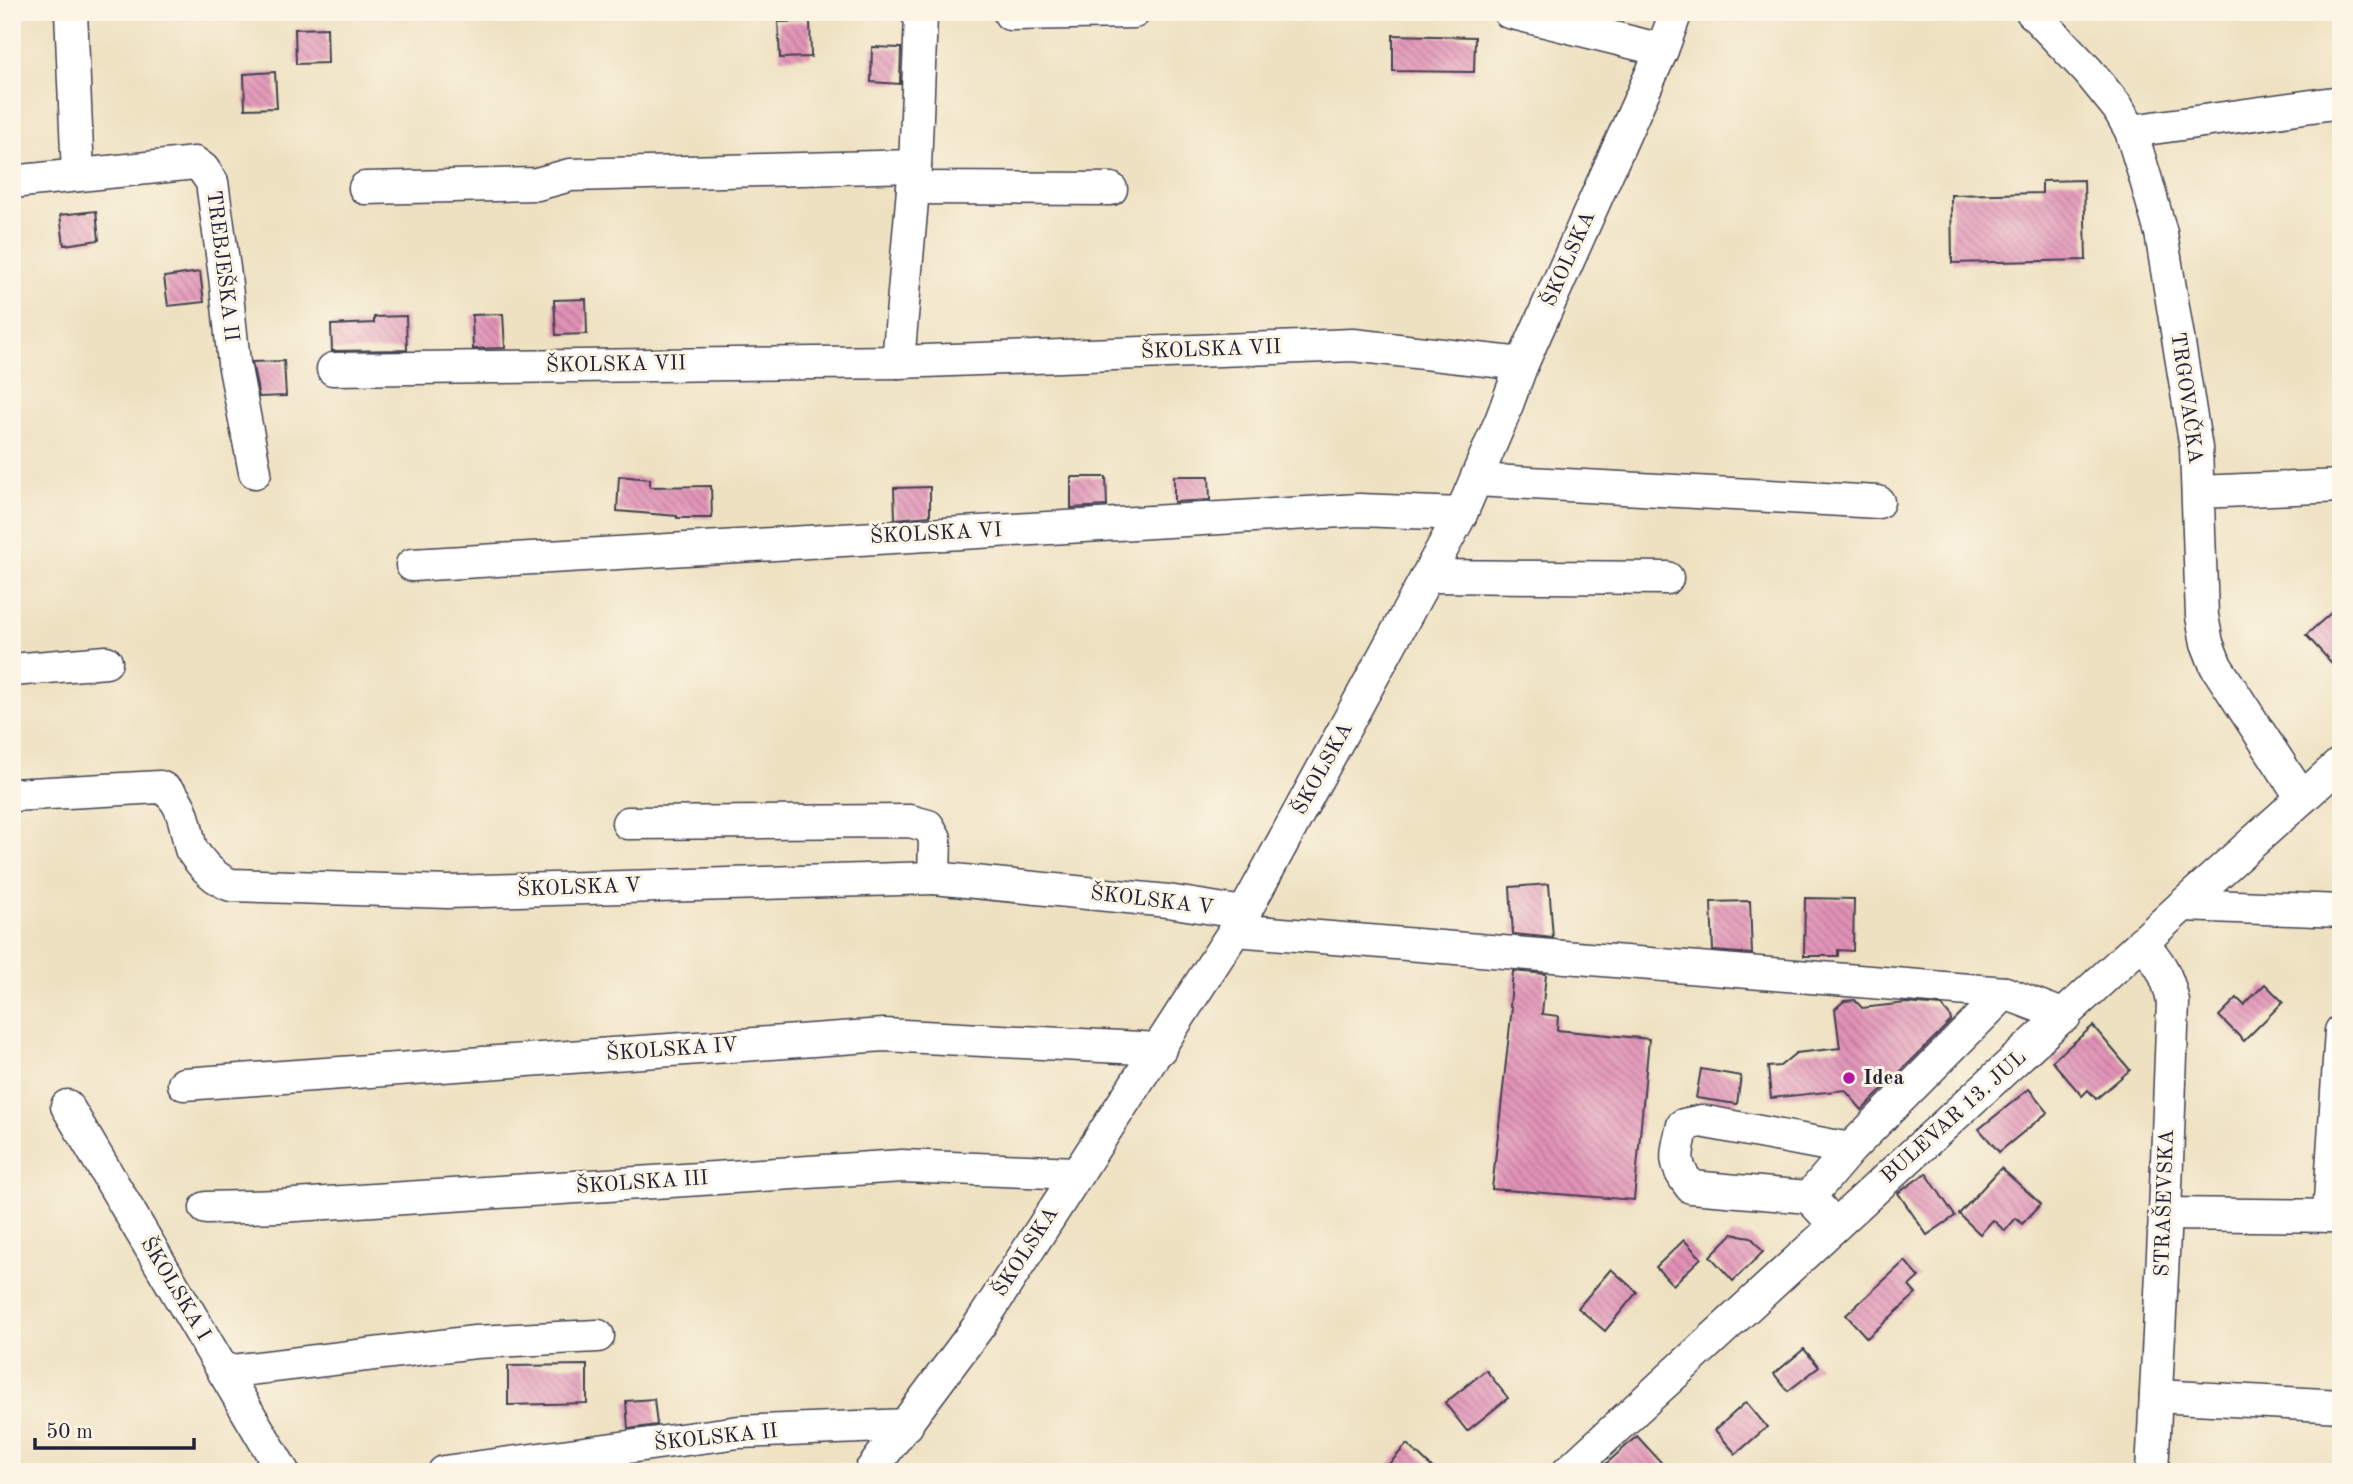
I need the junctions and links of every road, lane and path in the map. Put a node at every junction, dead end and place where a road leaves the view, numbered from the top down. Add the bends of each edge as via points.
1 (71, 12) edge
2 (916, 12) edge
3 (1134, 12) edge
4 (1509, 12) edge
5 (1676, 12) edge
6 (2032, 12) edge
7 (1010, 14) edge
8 (1662, 50) junction
9 (2341, 102) edge
10 (2132, 131) junction
11 (78, 175) junction
12 (914, 177) junction
13 (12, 182) edge
14 (365, 188) dead end
15 (1111, 189) dead end
16 (898, 362) junction
17 (1522, 364) junction
18 (333, 369) dead end
19 (255, 472) dead end
20 (1476, 480) junction
21 (2341, 486) edge
22 (2197, 492) junction
23 (1878, 502) dead end
24 (1461, 514) junction
25 (412, 565) dead end
26 (1428, 576) junction
27 (1667, 578) dead end
28 (106, 662) dead end
29 (12, 670) edge
30 (2341, 763) edge
31 (12, 795) edge
32 (2302, 798) junction
33 (628, 823) dead end
34 (934, 878) junction
35 (2183, 905) junction
36 (2341, 911) edge
37 (1240, 922) junction
38 (2143, 942) junction
39 (2006, 993) junction
40 (2065, 1016) junction
41 (2341, 1031) edge
42 (1160, 1049) junction
43 (184, 1084) dead end
44 (67, 1106) dead end
45 (1850, 1149) junction
46 (1077, 1172) junction
47 (1809, 1197) junction
48 (206, 1208) dead end
49 (2165, 1214) junction
50 (2335, 1216) edge
51 (1835, 1226) junction
52 (598, 1336) dead end
53 (224, 1372) junction
54 (2156, 1396) junction
55 (2341, 1406) edge
56 (906, 1425) junction
57 (283, 1472) edge
58 (444, 1472) edge
59 (870, 1472) edge
60 (1567, 1472) edge
61 (2152, 1472) edge

1 - 11 street
2 - 12 street via 921,16
3 - 7 street
4 - 8 street
5 - 8 street, ŠKOLSKA
6 - 10 street, TRGOVAČKA via 2088,71
8 - 17 street, ŠKOLSKA
9 - 10 street
10 - 22 street, TRGOVAČKA via 2161,233 2196,448
11 - 13 street, TREBJEŠKA II
11 - 19 street, TREBJEŠKA II via 195,163 212,182 234,363
12 - 14 street via 570,175 537,184
12 - 15 street
12 - 16 street
16 - 17 street, ŠKOLSKA VII via 1353,345
16 - 18 street, ŠKOLSKA VII
17 - 20 street, ŠKOLSKA
20 - 23 street
20 - 24 street, ŠKOLSKA
21 - 22 street
22 - 32 street, TRGOVAČKA via 2207,643 2216,666
24 - 25 street, ŠKOLSKA VI via 1359,510
24 - 26 street, ŠKOLSKA
26 - 27 street
26 - 37 street, ŠKOLSKA
28 - 29 street
30 - 32 street, BULEVAR 13. JUL
31 - 34 street, ŠKOLSKA V via 160,787 178,799 191,849 211,873 231,885 448,892
32 - 35 street, BULEVAR 13. JUL
33 - 34 street via 911,821 928,826 934,838
34 - 37 street, ŠKOLSKA V via 1168,901
35 - 36 street
35 - 38 street, BULEVAR 13. JUL
37 - 39 street, ŠKOLSKA V
37 - 42 street, ŠKOLSKA
38 - 40 street, BULEVAR 13. JUL
38 - 49 street, STRAŠEVSKA via 2162,966 2173,1002
39 - 40 street, ŠKOLSKA V
39 - 45 street
40 - 51 street, BULEVAR 13. JUL
41 - 50 street
42 - 43 street, ŠKOLSKA IV via 884,1035
42 - 46 street, ŠKOLSKA
44 - 53 street, ŠKOLSKA I
45 - 47 street
45 - 47 street via 1701,1121 1683,1125 1676,1160 1690,1187
46 - 48 street, ŠKOLSKA III via 902,1166
46 - 56 street, ŠKOLSKA via 981,1323
47 - 51 street
49 - 50 street
49 - 54 street, STRAŠEVSKA
51 - 60 street, BULEVAR 13. JUL
52 - 53 street via 475,1342
53 - 57 street, ŠKOLSKA I
54 - 55 street
54 - 61 street, STRAŠEVSKA
56 - 58 street, ŠKOLSKA II via 739,1432
56 - 59 street, ŠKOLSKA

